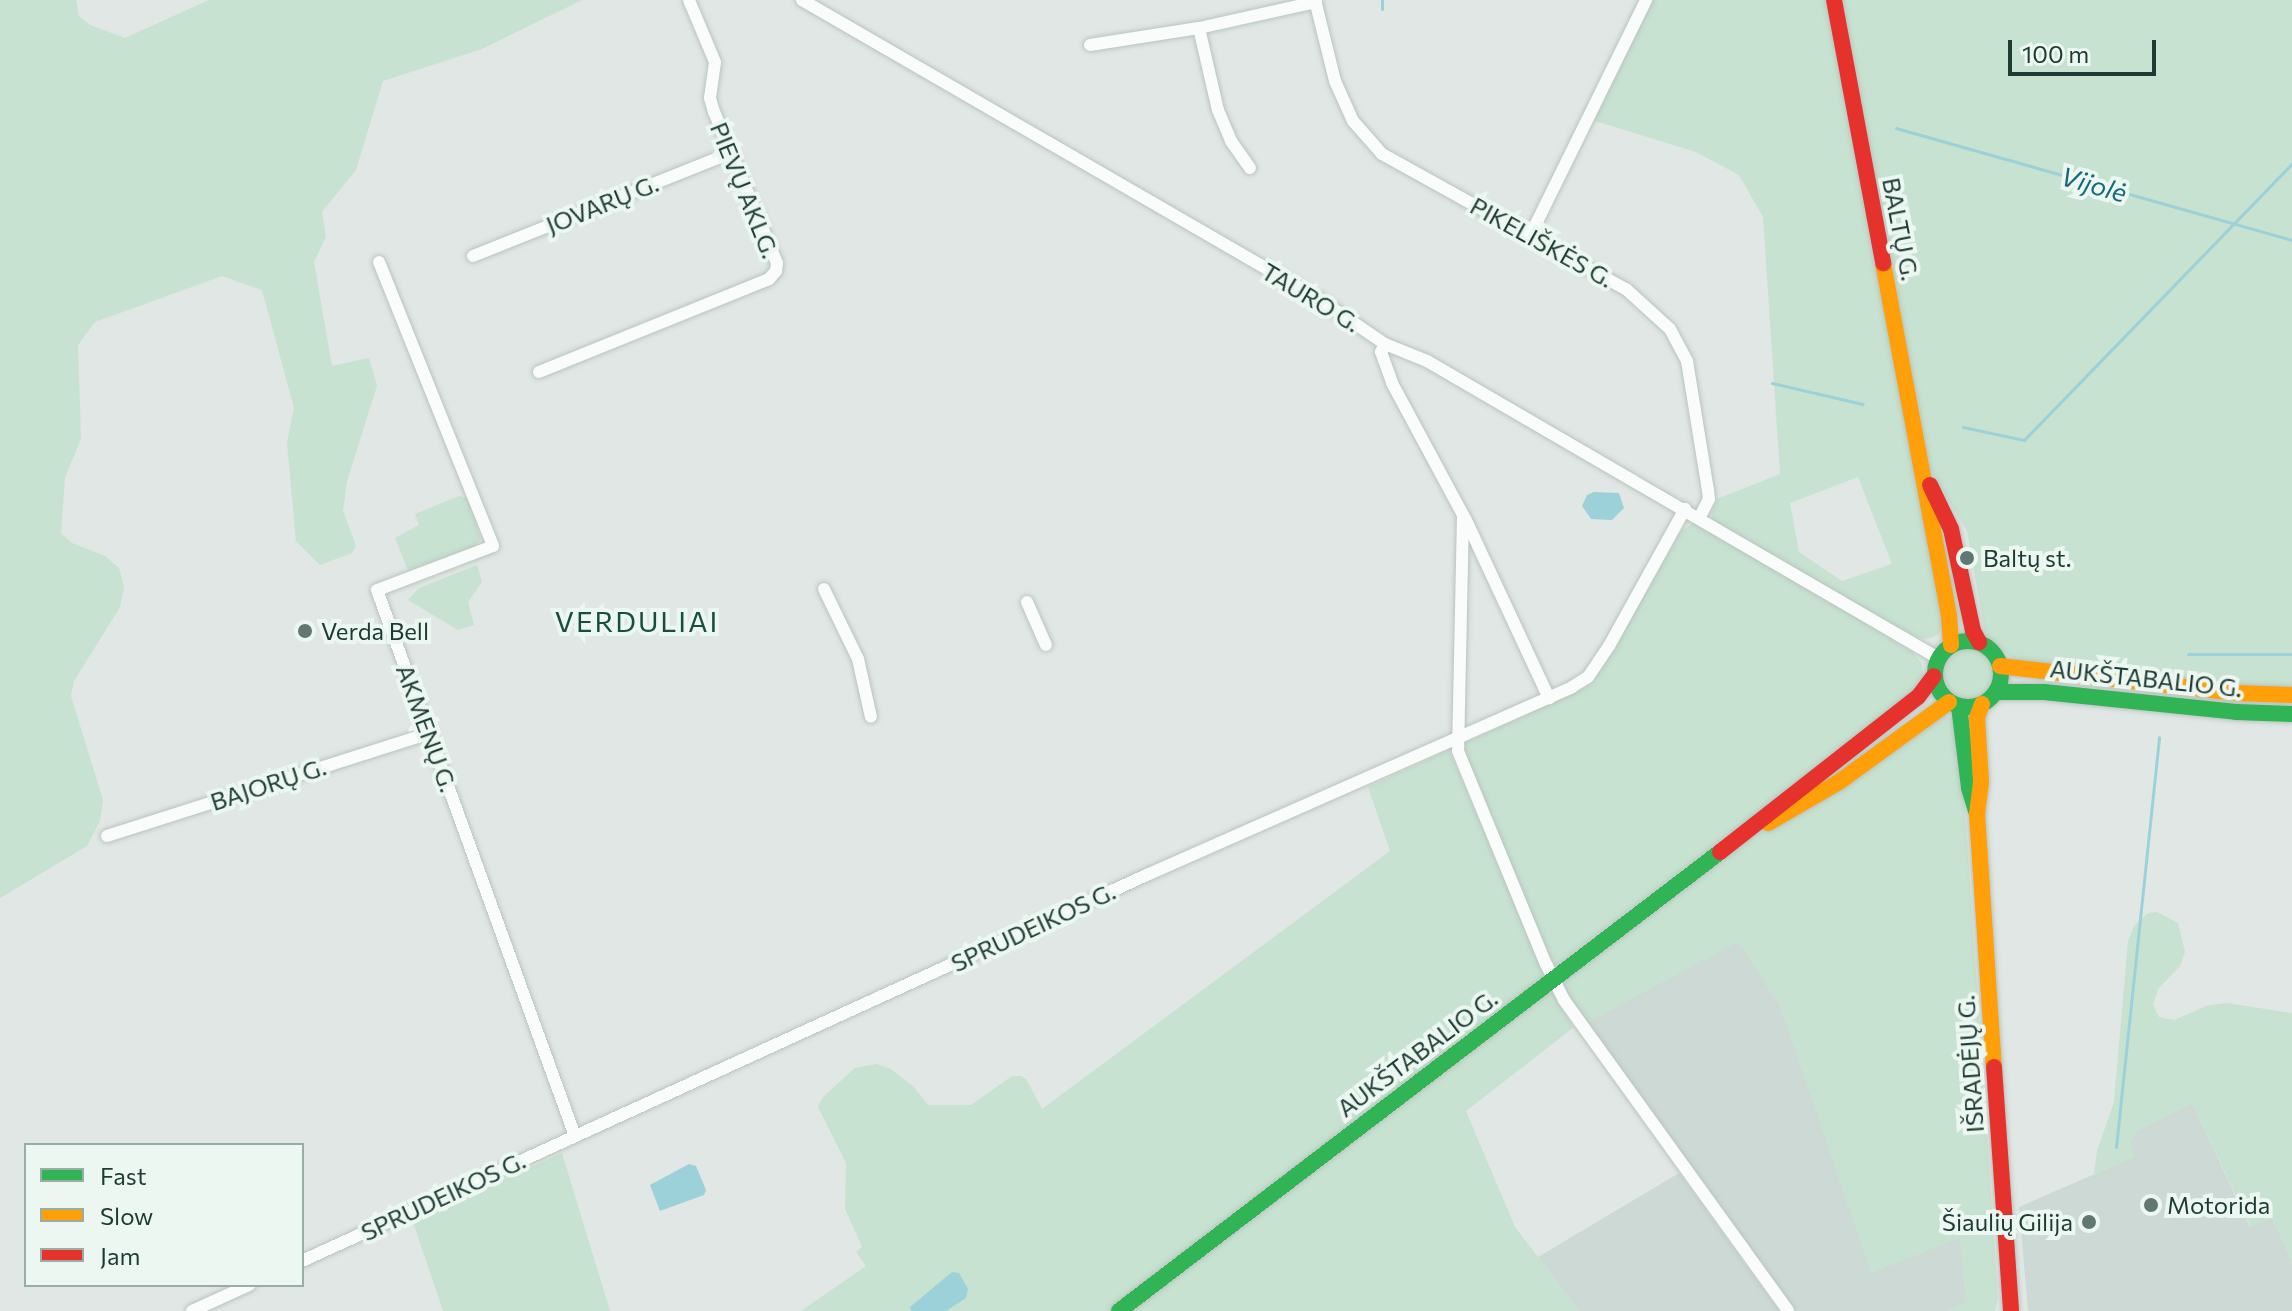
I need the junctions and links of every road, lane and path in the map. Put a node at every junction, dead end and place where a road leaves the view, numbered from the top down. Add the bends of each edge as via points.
1 (689, 0) edge
2 (802, 0) edge
3 (1646, 0) edge
4 (1834, 0) edge
5 (1316, 1) edge
6 (1199, 28) junction
7 (1090, 45) dead end
8 (731, 153) junction
9 (1250, 168) dead end
10 (1531, 234) junction
11 (473, 256) dead end
12 (379, 262) dead end
13 (1385, 344) junction
14 (539, 372) dead end
15 (1921, 466) junction
16 (1685, 509) junction
17 (1463, 515) junction
18 (1700, 517) junction
19 (824, 589) dead end
20 (1027, 602) dead end
21 (1979, 642) junction
22 (1046, 645) dead end
23 (1951, 645) junction
24 (1938, 658) junction
25 (2000, 666) junction
26 (1934, 676) junction
27 (1996, 692) junction
28 (2292, 695) edge
29 (1549, 698) junction
30 (1954, 704) junction
31 (1982, 704) junction
32 (2292, 714) edge
33 (871, 717) dead end
34 (429, 733) junction
35 (1458, 737) junction
36 (1977, 814) junction
37 (1745, 833) junction
38 (107, 836) dead end
39 (1553, 979) junction
40 (575, 1136) junction
41 (304, 1260) edge
42 (245, 1287) edge
43 (199, 1310) edge
44 (1119, 1311) edge
45 (1788, 1311) edge
46 (2011, 1311) edge

1 - 8 street, PIEVŲ AKLG. via 715,62 710,98
2 - 13 street, TAURO G. via 1328,305
3 - 10 street
4 - 15 main road, BALTŲ G.
5 - 6 street, PIKELIŠKĖS G.
5 - 10 street, PIKELIŠKĖS G. via 1335,81 1353,121 1382,154
6 - 7 street, PIKELIŠKĖS G.
6 - 9 street via 1218,110
8 - 11 street, JOVARŲ G.
8 - 14 street, PIEVŲ AKLG. via 777,263 769,279
10 - 18 street, PIKELIŠKĖS G. via 1626,289 1670,329 1687,361 1708,490
12 - 34 street, AKMENŲ G. via 493,546 377,590
13 - 16 street, TAURO G. via 1427,361
13 - 17 street via 1381,352 1388,375
15 - 21 main road, BALTŲ G. via 1951,529
15 - 23 main road, BALTŲ G.
16 - 18 street, TAURO G.
16 - 29 street, SPRUDEIKOS G. via 1588,677
17 - 29 street
17 - 35 street
18 - 24 street, TAURO G.
19 - 33 street via 858,659
20 - 22 street
21 - 23 main road
21 - 25 main road
23 - 24 main road
24 - 26 main road
25 - 27 main road
25 - 28 main road, AUKŠTABALIO G.
26 - 30 main road via 1936,686
26 - 37 main road, AUKŠTABALIO G. via 1918,697
27 - 31 main road
27 - 32 main road, AUKŠTABALIO G.
29 - 35 street, SPRUDEIKOS G.
30 - 31 main road
30 - 36 main road, IŠRADĖJŲ G.
30 - 37 main road, AUKŠTABALIO G. via 1925,716 1839,782
31 - 36 main road, IŠRADĖJŲ G. via 1977,718
34 - 38 street, BAJORŲ G.
34 - 40 street, AKMENŲ G.
35 - 39 street via 1458,751
35 - 40 street, SPRUDEIKOS G.
36 - 46 main road, IŠRADĖJŲ G.
37 - 39 main road, AUKŠTABALIO G.
39 - 44 main road, AUKŠTABALIO G.
39 - 45 street
40 - 41 street, SPRUDEIKOS G.
42 - 43 street

